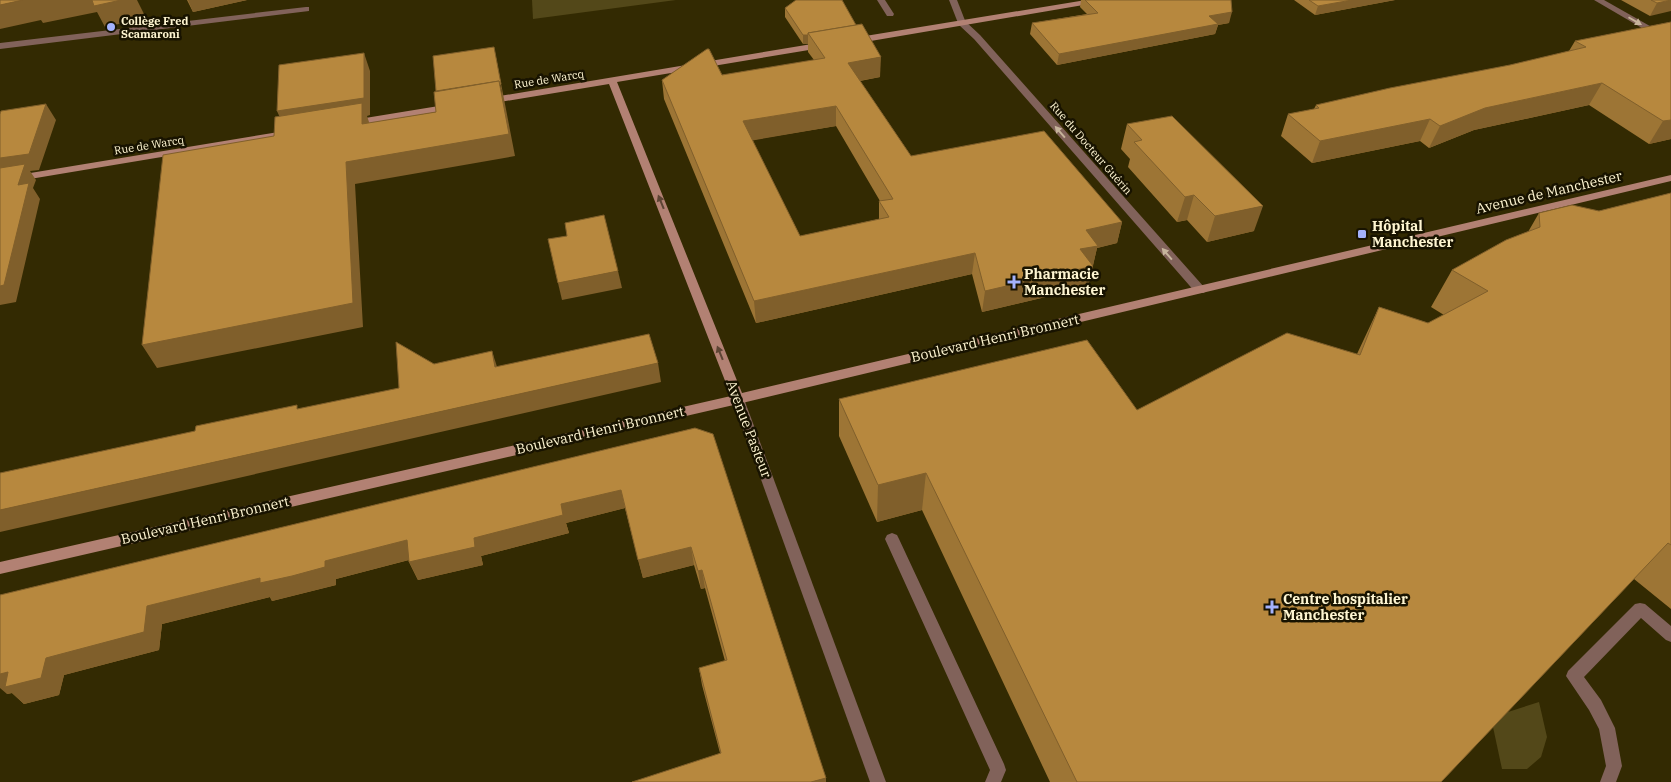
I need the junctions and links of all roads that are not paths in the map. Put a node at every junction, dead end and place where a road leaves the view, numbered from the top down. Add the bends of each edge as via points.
1 (881, 0) edge
2 (953, 0) edge
3 (1101, 0) edge
4 (1598, 0) edge
5 (306, 9) dead end
6 (890, 14) dead end
7 (962, 23) junction
8 (1671, 42) edge
9 (0, 46) edge
10 (612, 80) junction
11 (476, 102) edge
12 (457, 106) edge
13 (340, 125) edge
14 (301, 132) edge
15 (1671, 178) edge
16 (0, 181) edge
17 (1200, 290) junction
18 (738, 398) junction
19 (892, 539) dead end
20 (0, 568) edge
21 (1671, 635) edge
22 (878, 782) edge
23 (993, 782) edge
24 (1608, 782) edge

1 - 6 street
2 - 7 street
3 - 7 main road, Rue de Warcq
4 -> 8 street
5 - 9 street
7 - 10 main road, Rue de Warcq
17 -> 7 street, Rue du Docteur Guérin
10 - 11 main road, Rue de Warcq
18 -> 10 main road, Avenue Pasteur
12 - 13 main road
14 - 16 main road, Rue de Warcq
15 - 17 main road, Avenue de Manchester
17 - 18 main road, Boulevard Henri Bronnert
18 - 20 main road, Boulevard Henri Bronnert
18 - 22 street, Avenue Pasteur
19 - 23 street via 998,770
21 - 24 street via 1640,609 1574,676 1596,705 1608,728 1614,766

